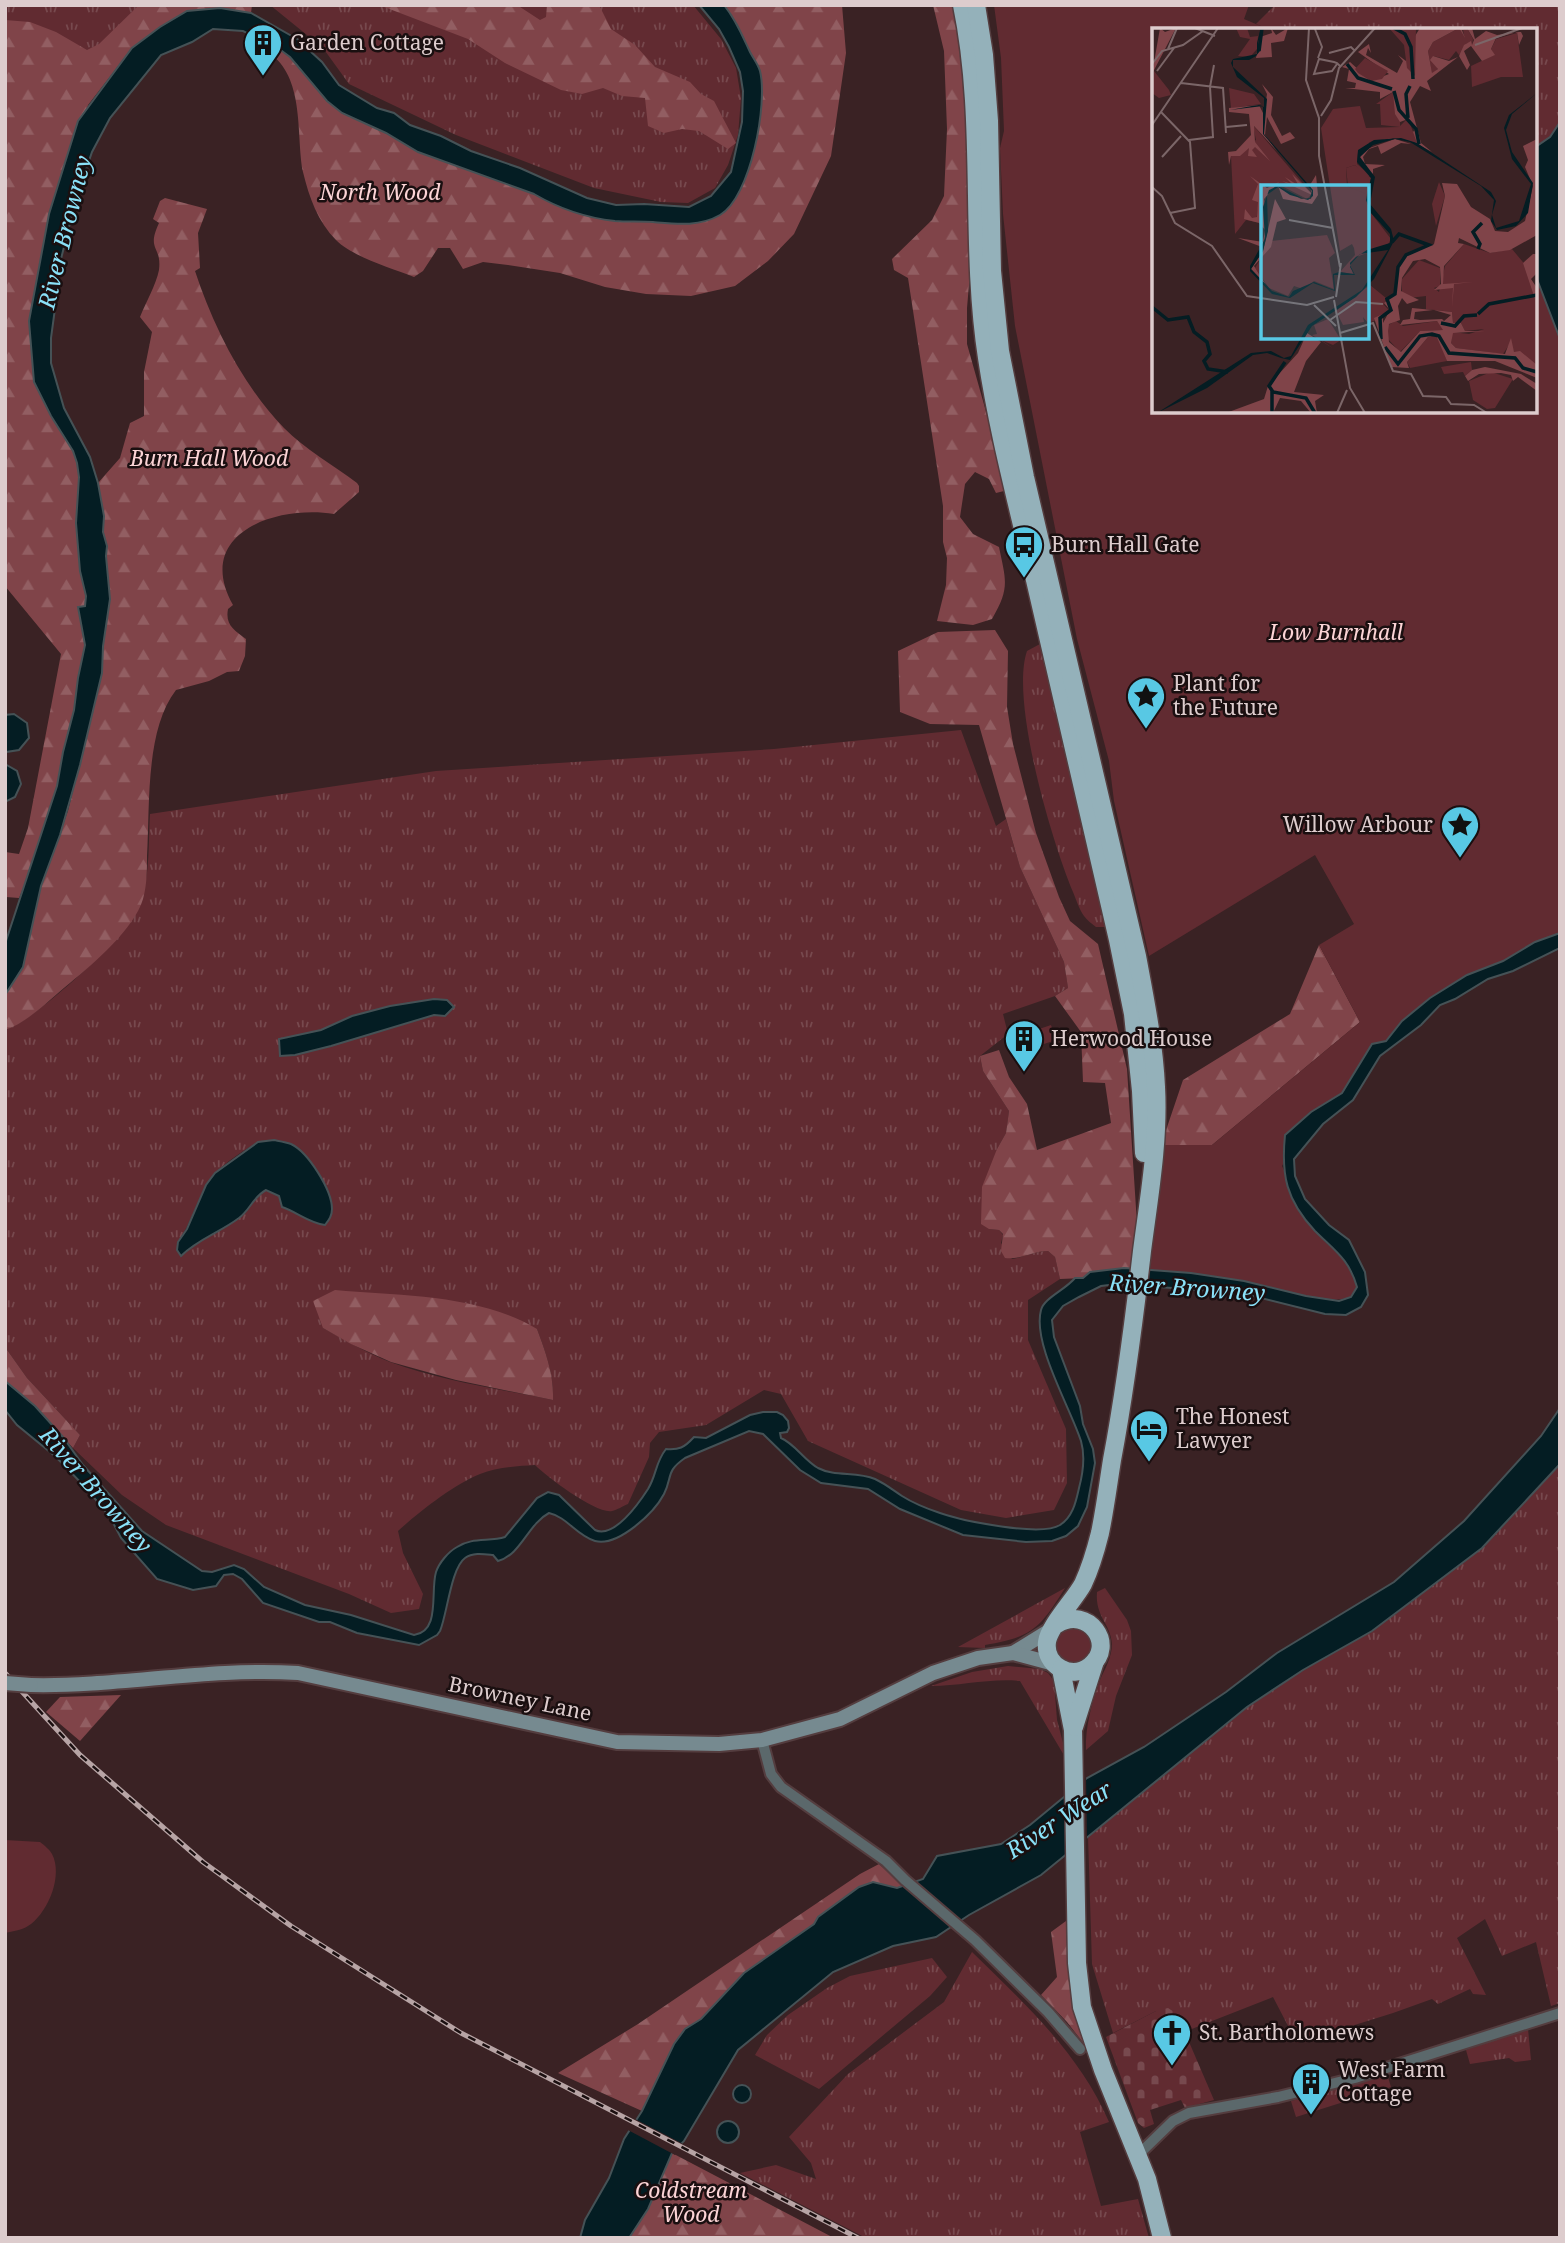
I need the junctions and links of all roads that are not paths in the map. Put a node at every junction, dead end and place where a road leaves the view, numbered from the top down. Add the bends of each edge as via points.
1 (962, 5) edge
2 (976, 5) edge
3 (1148, 1195) junction
4 (1083, 1584) junction
5 (1087, 1622) junction
6 (1054, 1626) junction
7 (1013, 1653) junction
8 (1096, 1661) junction
9 (1057, 1666) junction
10 (5, 1683) edge
11 (1073, 1730) junction
12 (762, 1740) junction
13 (1560, 2013) edge
14 (1080, 2049) dead end
15 (1138, 2155) junction
16 (1162, 2238) edge

1 - 3 highway via 971,60 978,258 987,360 1130,1001
2 - 3 highway via 989,121 992,271 1000,351 1140,969 1156,1088
3 - 4 highway via 1138,1302 1100,1534
4 - 5 highway
4 - 6 highway
5 - 6 highway via 1068,1619
5 - 8 highway via 1098,1635
6 - 7 main road
6 - 9 highway via 1047,1651
7 - 9 main road
7 - 12 main road, Browney Lane via 964,1661 840,1718
8 - 9 highway via 1083,1670 1068,1672
8 - 11 highway
9 - 11 highway
10 - 12 main road, Browney Lane, bridge via 76,1686 195,1673 298,1673 617,1742
11 - 15 highway via 1077,1963 1082,2007
12 - 14 street via 771,1774 780,1787 880,1857 964,1931
13 - 15 street via 1331,2085 1189,2113 1172,2121
15 - 16 highway

